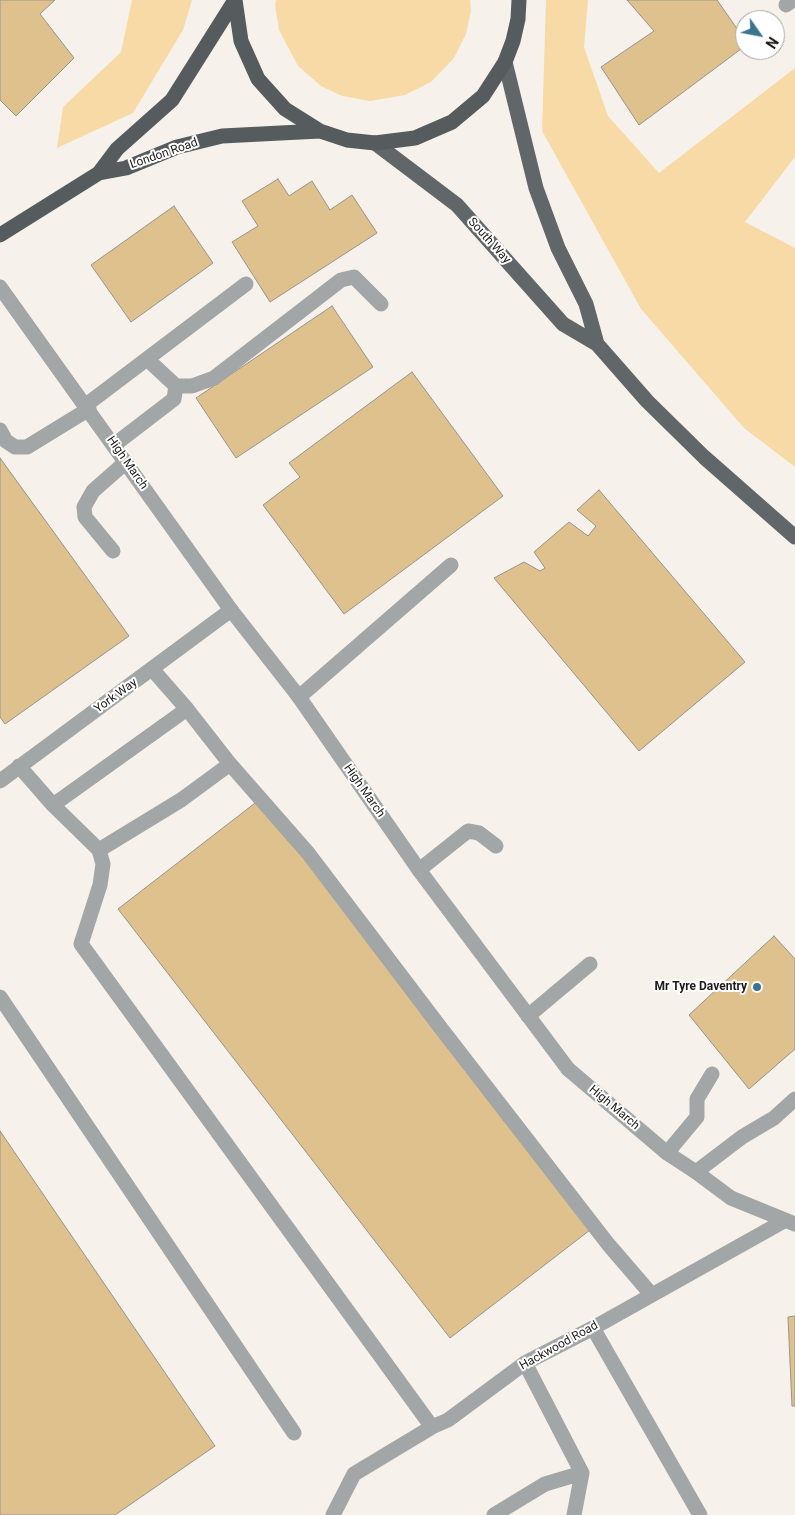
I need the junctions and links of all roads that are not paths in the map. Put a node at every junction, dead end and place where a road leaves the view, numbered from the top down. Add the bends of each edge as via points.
1 (235, 0) edge
2 (519, 0) edge
3 (505, 62) junction
4 (320, 131) junction
5 (375, 143) junction
6 (99, 174) junction
7 (0, 235) edge
8 (246, 284) dead end
9 (0, 287) edge
10 (381, 304) dead end
11 (597, 344) junction
12 (147, 359) junction
13 (176, 386) junction
14 (87, 407) junction
15 (0, 430) edge
16 (114, 444) junction
17 (126, 462) junction
18 (795, 537) edge
19 (113, 551) dead end
20 (451, 565) dead end
21 (231, 610) junction
22 (152, 669) junction
23 (299, 697) junction
24 (187, 709) junction
25 (230, 764) junction
26 (19, 766) junction
27 (0, 781) edge
28 (53, 806) junction
29 (496, 846) dead end
30 (99, 850) junction
31 (419, 870) junction
32 (590, 964) dead end
33 (0, 997) edge
34 (528, 1016) junction
35 (712, 1074) dead end
36 (795, 1100) edge
37 (666, 1153) junction
38 (696, 1172) junction
39 (790, 1223) edge
40 (651, 1294) junction
41 (593, 1328) junction
42 (525, 1363) junction
43 (432, 1427) junction
44 (294, 1433) dead end
45 (582, 1473) junction
46 (333, 1515) edge
47 (494, 1515) edge
48 (574, 1515) edge
49 (700, 1515) edge

1 - 4 highway via 241,41 258,78 285,109
1 - 6 highway, London Road via 172,100 117,149
2 - 3 highway via 515,34
3 - 5 highway via 483,96 452,122 415,138
3 - 11 main road, South Way via 536,188 558,248 586,304
4 - 5 highway via 347,140
4 - 6 highway, London Road via 222,136 177,147 126,168
5 - 11 main road, South Way via 458,205 563,324
6 - 7 highway, London Road
8 - 12 street
9 - 14 street, High March
10 - 13 street via 354,277 341,280 214,378 192,386
11 - 18 main road, South Way via 647,401 690,443
12 - 13 street
12 - 14 street
13 - 16 street via 174,399
14 - 15 street via 27,447 15,447 6,441
14 - 16 street, High March
16 - 17 street, High March
17 - 19 street via 93,491 84,507 85,517
17 - 21 street, High March
20 - 23 street
21 - 22 street, York Way
21 - 23 street, High March
22 - 24 street
22 - 26 street, York Way
23 - 31 street, High March
24 - 25 street
24 - 28 street
25 - 30 street via 181,800
25 - 40 street via 308,853 440,1028 608,1244
26 - 27 street, York Way
26 - 28 street
28 - 30 street
29 - 31 street via 479,833 468,831
30 - 43 street via 103,864 100,884 81,944
31 - 34 street, High March
32 - 34 street
33 - 44 street
34 - 37 street, High March via 568,1069
35 - 37 street via 697,1099 697,1116
36 - 38 street
37 - 38 street, High March
38 - 39 street, High March via 731,1198
39 - 40 street, Hackwood Road
40 - 41 street, Hackwood Road
41 - 42 street, Hackwood Road
41 - 49 street
42 - 43 street, Hackwood Road via 448,1420
42 - 45 street
43 - 46 street, Hackwood Road via 354,1474
45 - 47 street via 545,1484
45 - 48 street

